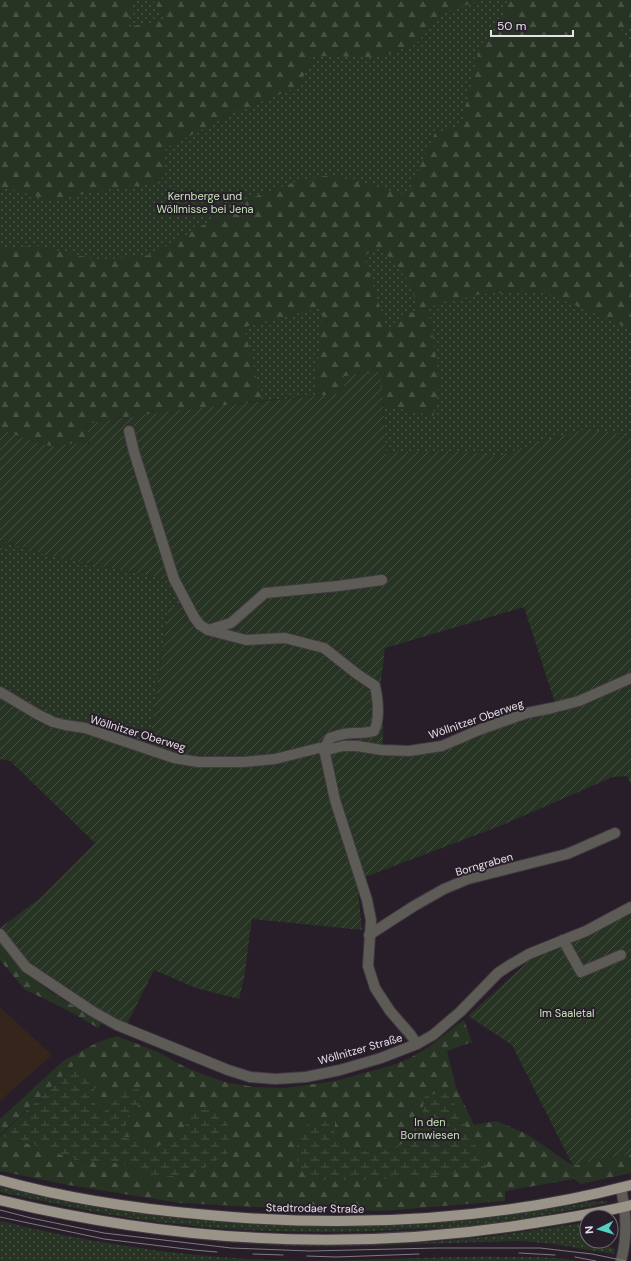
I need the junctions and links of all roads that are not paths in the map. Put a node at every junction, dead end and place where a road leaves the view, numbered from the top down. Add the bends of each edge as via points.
1 (129, 431) dead end
2 (382, 580) dead end
3 (208, 630) junction
4 (631, 678) edge
5 (0, 692) edge
6 (324, 749) junction
7 (615, 833) dead end
8 (631, 907) edge
9 (0, 934) edge
10 (369, 935) junction
11 (563, 940) junction
12 (621, 955) dead end
13 (417, 1044) junction
14 (0, 1180) edge
15 (631, 1185) edge
16 (621, 1188) junction
17 (0, 1200) edge
18 (628, 1206) edge
19 (621, 1261) edge

1 - 3 street via 174,579 194,617
2 - 3 street via 265,593 231,623
3 - 6 street via 246,640 285,638 324,648 376,686 377,726 374,731 330,738
4 - 6 street, Wöllnitzer Oberweg via 579,701 528,713 442,746 409,751 357,746
5 - 6 street, Wöllnitzer Oberweg via 53,722 85,728 174,758 198,762 244,762 275,759
6 - 10 street via 336,800 367,900 371,920
7 - 10 street, Borngraben via 566,854 468,879 444,889
8 - 11 street, Wöllnitzer Straße
9 - 13 street, Wöllnitzer Straße via 26,967 92,1011 117,1025 250,1077 306,1077 381,1058
10 - 13 street via 368,966 375,988
11 - 12 street via 581,972
11 - 13 street, Wöllnitzer Straße via 529,954 498,973 460,1012 433,1035
14 - 16 main road, Stadtrodaer Straße via 92,1201 163,1212 302,1221 361,1221 465,1215
15 - 16 main road, Stadtrodaer Straße
16 - 18 street
17 - 18 main road via 147,1228 205,1235 293,1240 352,1240 462,1233 555,1220
18 - 19 street

